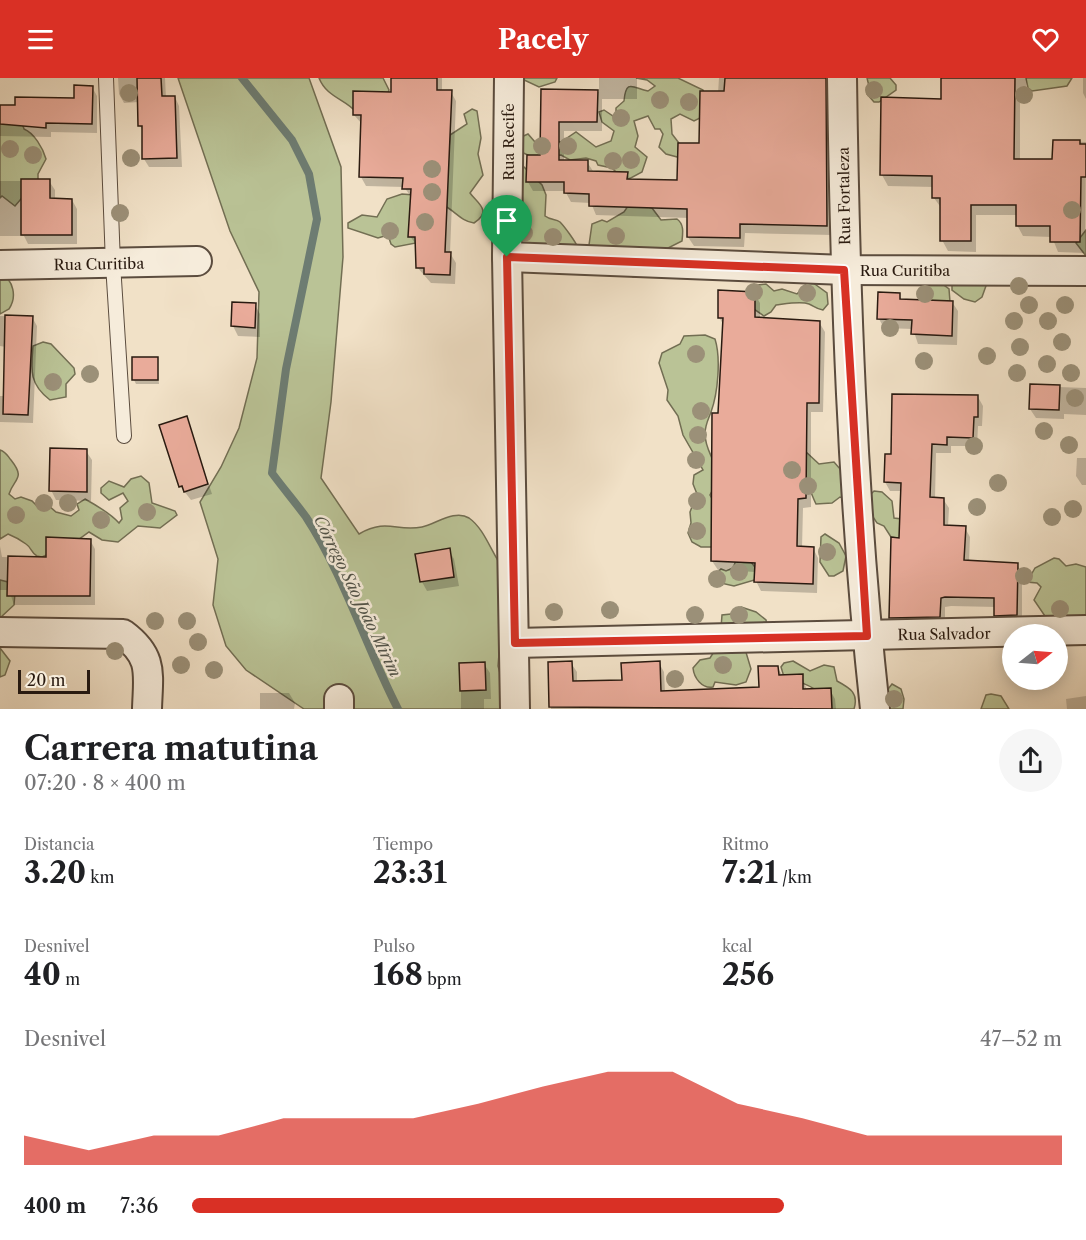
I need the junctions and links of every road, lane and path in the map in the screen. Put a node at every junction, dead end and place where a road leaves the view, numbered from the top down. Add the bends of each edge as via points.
1 (106, 78) edge
2 (509, 78) edge
3 (842, 78) edge
4 (507, 257) junction
5 (197, 261) dead end
6 (113, 264) junction
7 (0, 265) edge
8 (844, 270) junction
9 (1086, 271) edge
10 (124, 436) dead end
11 (1086, 630) edge
12 (0, 632) edge
13 (867, 636) junction
14 (515, 643) junction
15 (147, 709) edge
16 (515, 709) edge
17 (875, 709) edge

1 - 6 lane
2 - 4 street, Rua Recife
3 - 8 street, Rua Fortaleza
4 - 8 street, Rua Curitiba
4 - 14 street, Rua Recife
5 - 6 street, Rua Curitiba
6 - 7 street, Rua Curitiba
6 - 10 lane
8 - 9 street, Rua Curitiba
8 - 13 street, Rua Fortaleza
11 - 13 street, Rua Salvador
12 - 15 street via 123,634 139,646 148,668
13 - 14 street, Rua Salvador
13 - 17 street, Rua Fortaleza
14 - 16 street, Rua Recife

